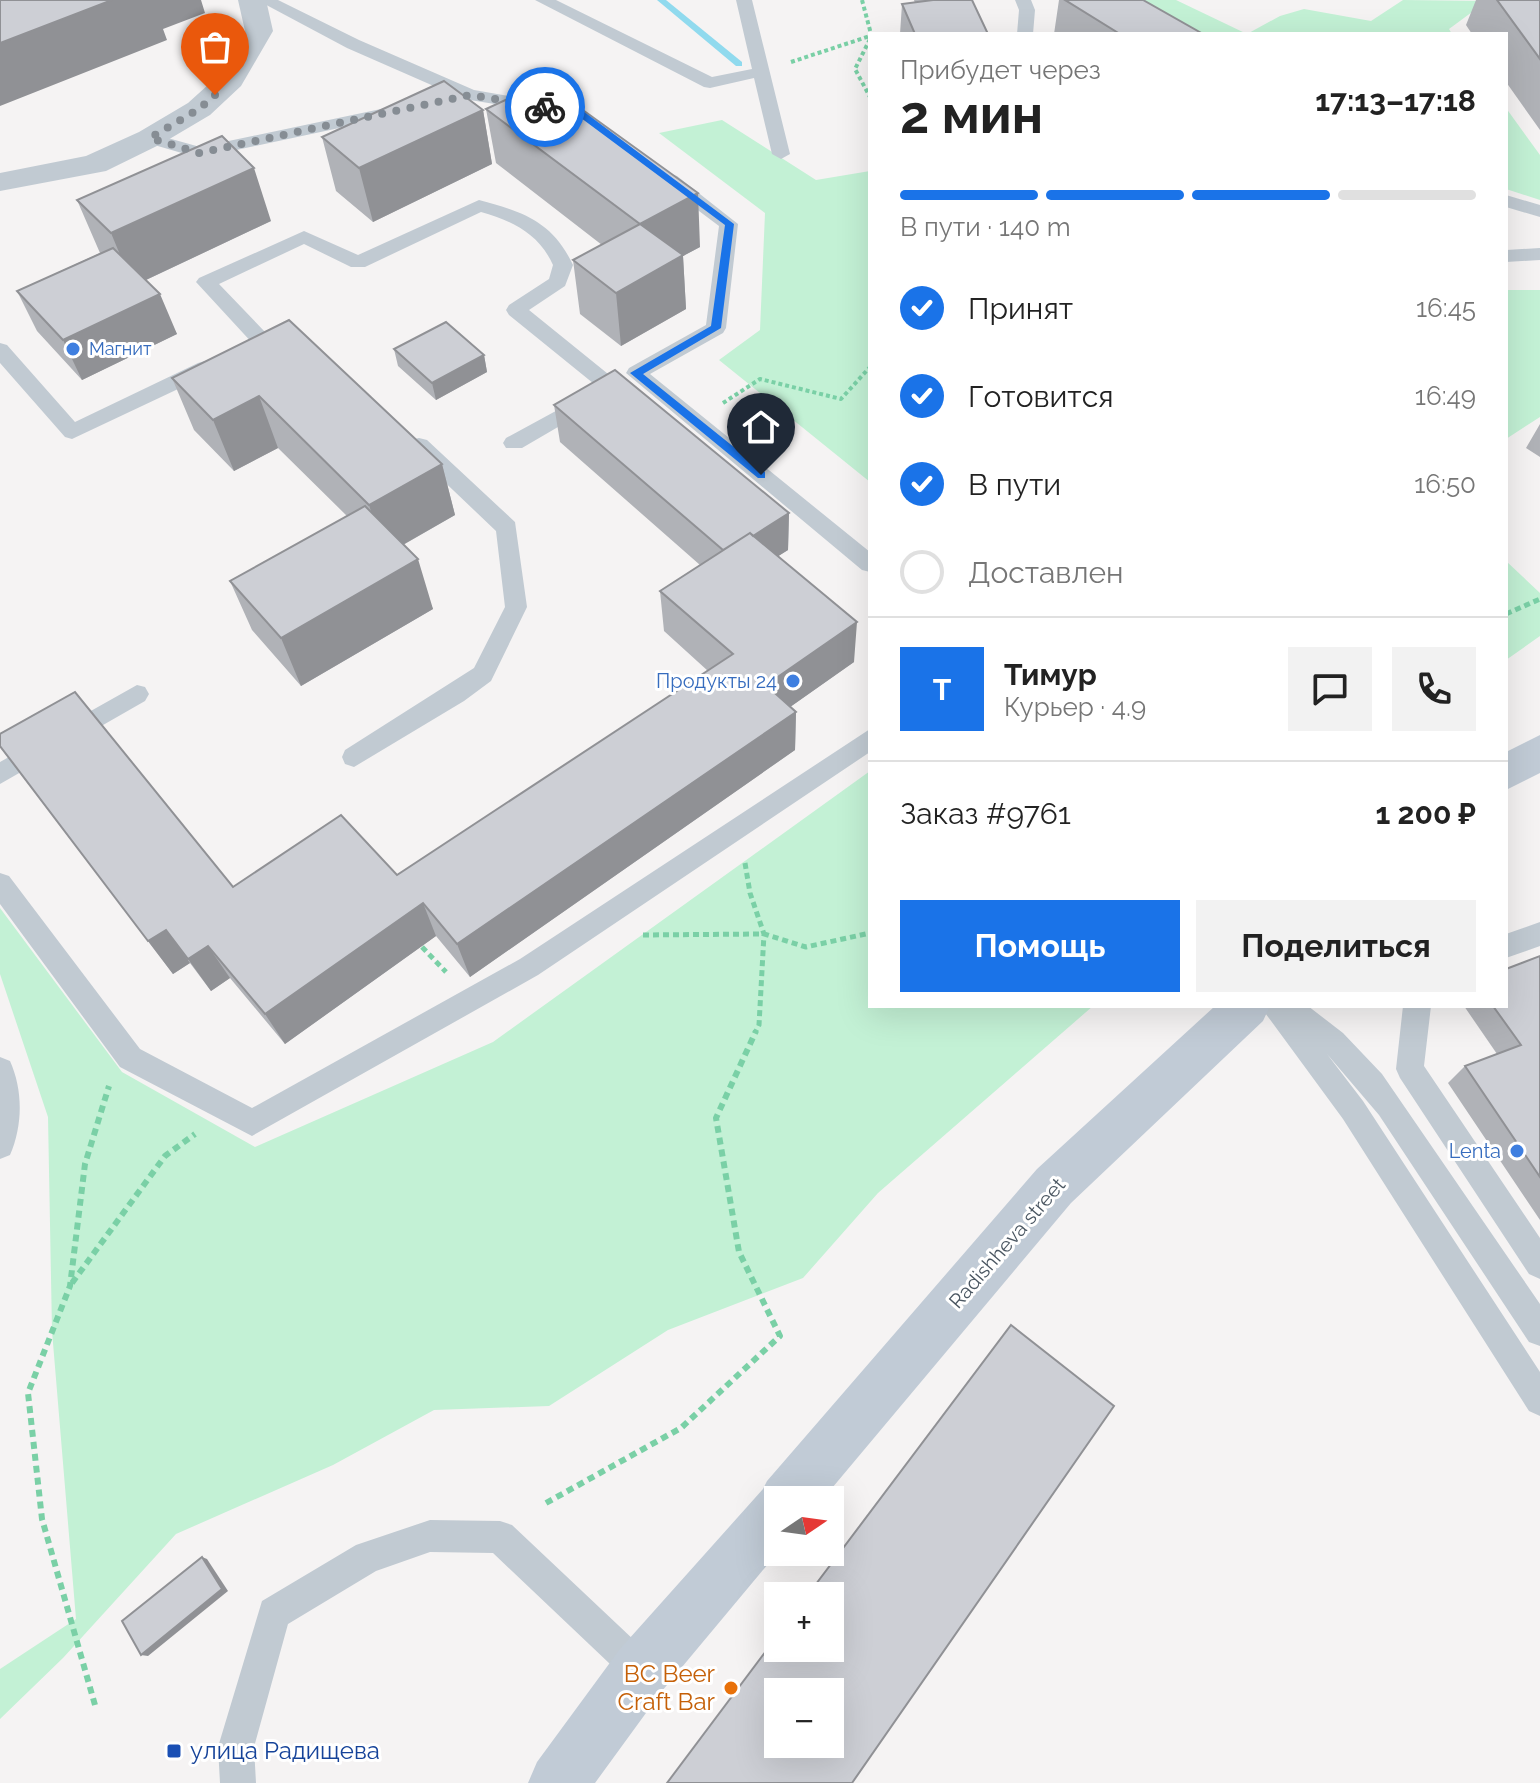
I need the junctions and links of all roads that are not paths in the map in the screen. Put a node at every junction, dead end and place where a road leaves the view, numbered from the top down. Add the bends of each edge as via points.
1 (252, 0) edge
2 (265, 0) edge
3 (543, 0) edge
4 (744, 0) edge
5 (1023, 0) edge
6 (1025, 32) edge
7 (760, 72) junction
8 (470, 95) junction
9 (564, 110) edge
10 (150, 138) junction
11 (781, 154) dead end
12 (654, 168) edge
13 (0, 182) edge
14 (1508, 202) edge
15 (1540, 211) edge
16 (1540, 254) edge
17 (1508, 256) edge
18 (310, 345) edge
19 (0, 350) edge
20 (219, 361) edge
21 (636, 373) junction
22 (611, 387) junction
23 (403, 431) edge
24 (514, 443) dead end
25 (868, 562) edge
26 (137, 694) dead end
27 (868, 740) edge
28 (1540, 752) edge
29 (354, 757) dead end
30 (1508, 772) edge
31 (0, 774) edge
32 (0, 884) edge
33 (1540, 934) edge
34 (1508, 945) edge
35 (1245, 1008) edge
36 (1276, 1008) edge
37 (1288, 1008) edge
38 (1417, 1008) edge
39 (1310, 1035) junction
40 (0, 1070) edge
41 (0, 1145) edge
42 (1540, 1264) edge
43 (1540, 1331) edge
44 (1540, 1400) edge
45 (798, 1486) edge
46 (764, 1526) edge
47 (641, 1670) junction
48 (238, 1783) edge
49 (558, 1783) edge

1 - 10 street via 259,31 231,80 199,109
2 - 8 lane
3 - 7 lane via 710,83
4 - 7 lane
5 - 6 lane
7 - 11 lane
8 - 9 lane
8 - 10 lane via 199,153
10 - 13 street via 95,164
12 - 21 lane via 729,224 716,328
14 - 15 lane
16 - 17 lane
18 - 22 lane via 274,336 254,344 206,282 304,237 358,263 479,206 517,216 553,244 563,265 558,282 516,310
19 - 20 lane via 72,432
21 - 22 lane
21 - 25 lane
22 - 24 lane
23 - 29 lane via 507,528 516,607 483,674
26 - 31 lane
27 - 32 lane via 529,967 252,1123 130,1058
28 - 30 street
33 - 34 lane
35 - 45 street, Radishheva street via 1054,1186
36 - 39 lane
37 - 39 lane
38 - 42 lane via 1410,1069
39 - 43 lane via 1345,1050 1377,1088
39 - 44 lane
40 - 41 lane via 7,1100
46 - 47 street
47 - 48 lane via 500,1537 430,1536 368,1557 274,1613 236,1747
47 - 49 street

